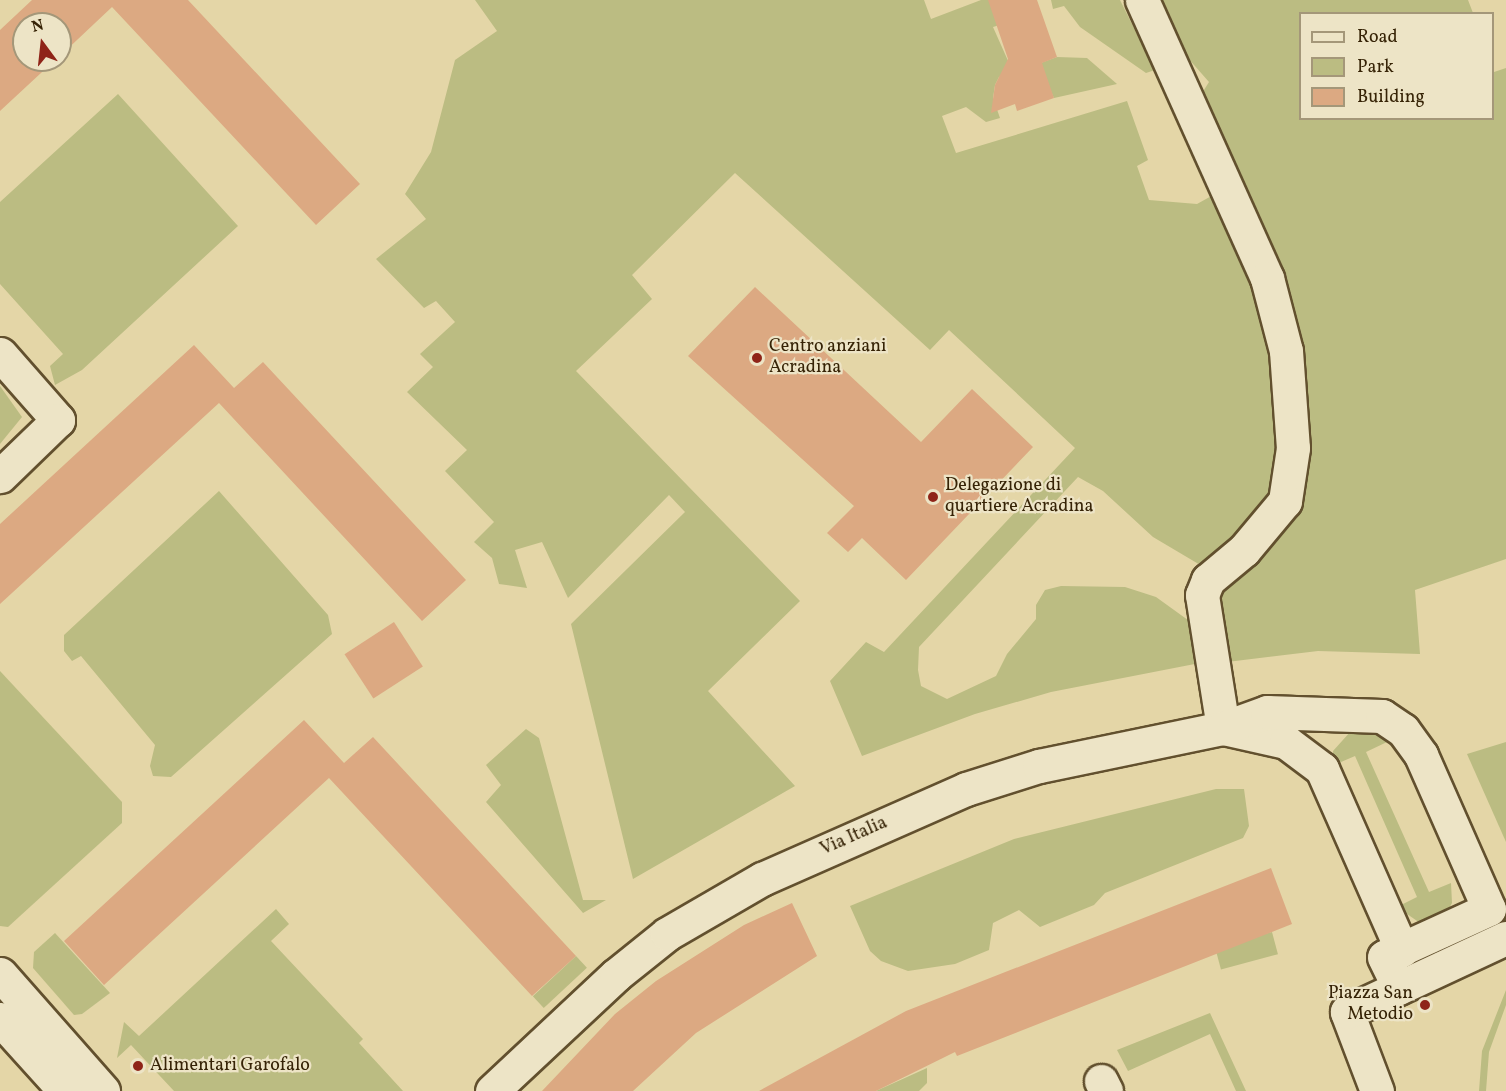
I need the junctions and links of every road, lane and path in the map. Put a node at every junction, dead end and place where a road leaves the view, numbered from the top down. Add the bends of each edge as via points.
1 (1142, 0) edge
2 (0, 354) edge
3 (0, 476) edge
4 (1223, 728) junction
5 (1506, 938) edge
6 (1402, 950) junction
7 (0, 974) edge
8 (1399, 988) junction
9 (0, 1018) edge
10 (536, 1050) junction
11 (65, 1091) edge
12 (103, 1091) edge
13 (492, 1091) edge
14 (517, 1091) edge
15 (1377, 1091) edge

1 - 4 street via 1244,220 1267,278 1286,351 1293,448 1285,501 1244,550 1208,580 1202,595
2 - 3 street via 58,420
4 - 6 street via 1286,742 1322,769
4 - 6 street, Via Italia via 1268,712 1382,716 1403,730 1421,755 1489,909
4 - 10 street, Via Italia via 1051,763 966,789 762,879 667,934
5 - 8 street
6 - 8 street via 1384,957
7 - 12 street
8 - 15 street via 1347,1012
9 - 11 street
10 - 13 street, Via Italia
10 - 14 street

